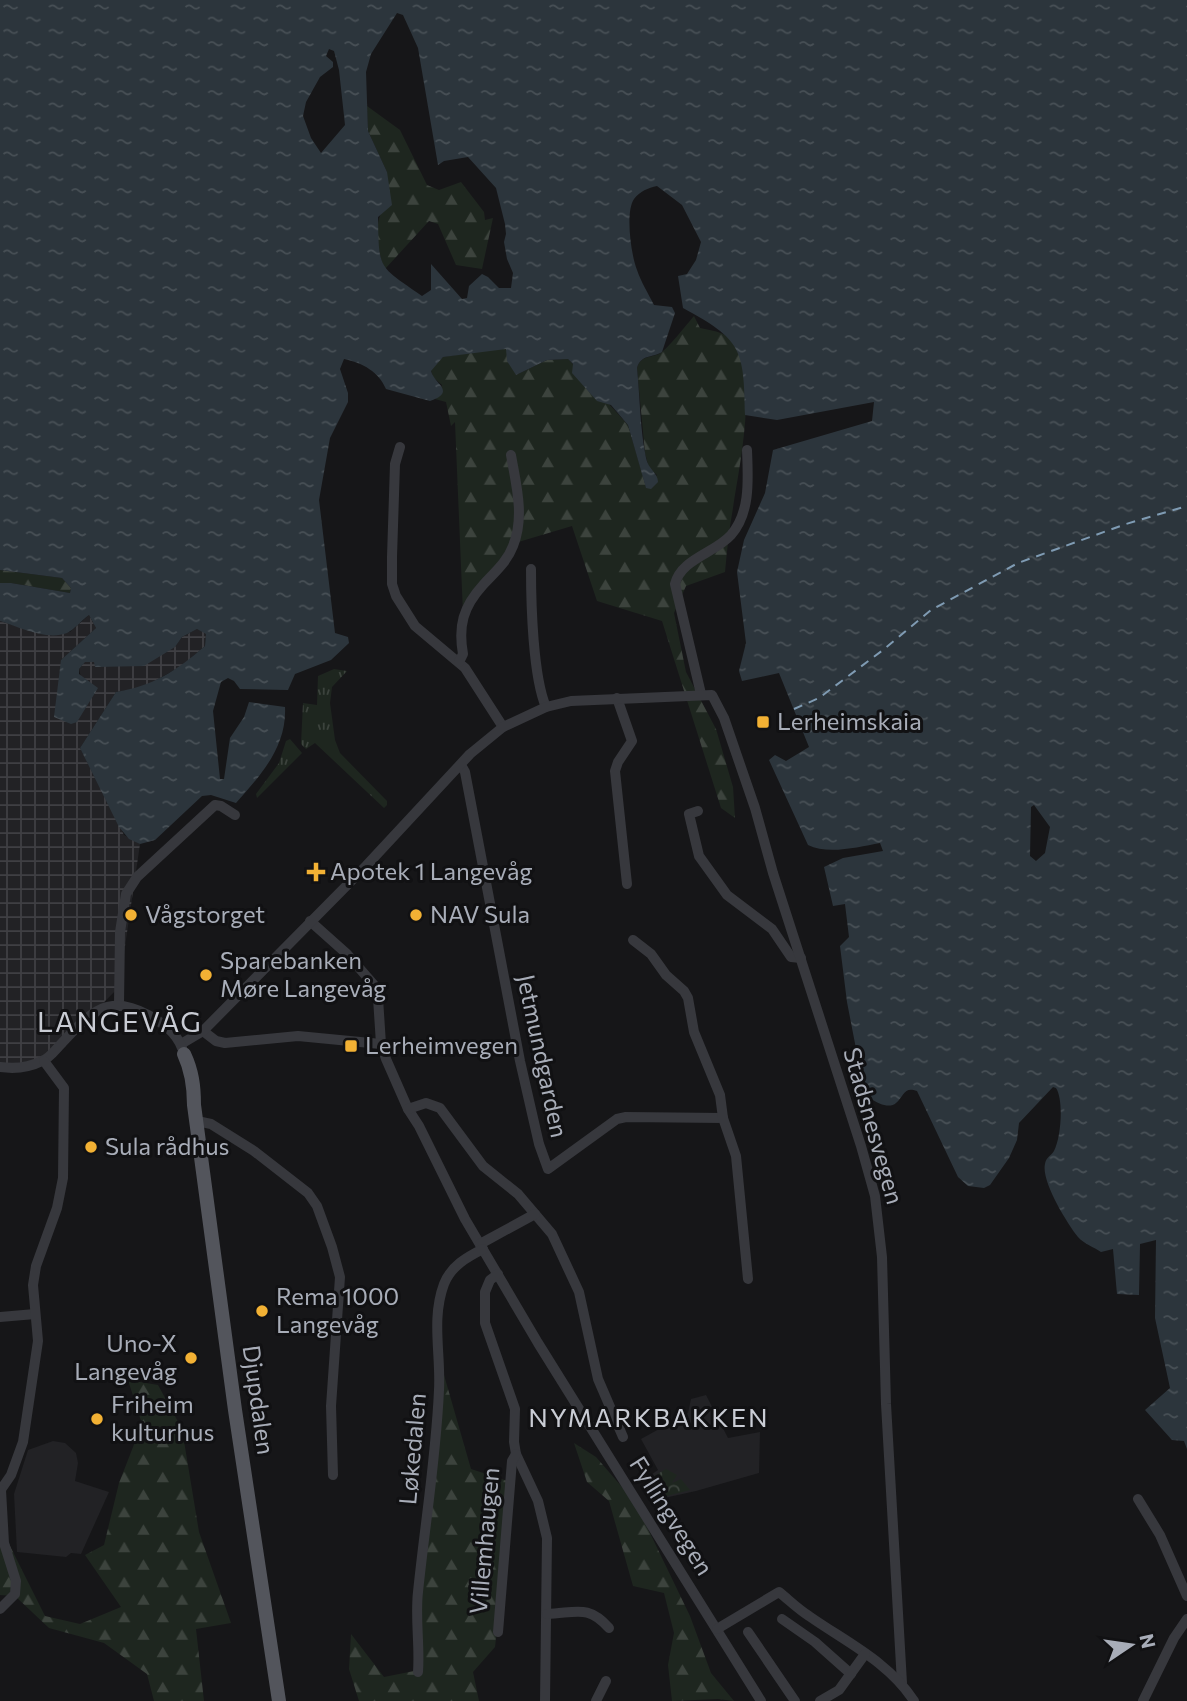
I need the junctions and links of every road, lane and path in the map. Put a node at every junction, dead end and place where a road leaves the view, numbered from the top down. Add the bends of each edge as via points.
1 (400, 447) dead end
2 (747, 450) dead end
3 (511, 455) dead end
4 (531, 569) dead end
5 (459, 662) junction
6 (701, 694) junction
7 (617, 698) junction
8 (546, 707) junction
9 (503, 727) junction
10 (461, 765) junction
11 (698, 811) dead end
12 (235, 816) dead end
13 (626, 884) dead end
14 (310, 921) junction
15 (633, 940) dead end
16 (801, 958) junction
17 (119, 1004) junction
18 (202, 1031) junction
19 (381, 1044) junction
20 (182, 1049) junction
21 (44, 1060) junction
22 (0, 1067) edge
23 (408, 1109) junction
24 (723, 1118) junction
25 (197, 1121) junction
26 (535, 1214) junction
27 (481, 1247) junction
28 (498, 1274) junction
29 (748, 1279) dead end
30 (35, 1314) junction
31 (0, 1317) edge
32 (623, 1437) dead end
33 (516, 1454) junction
34 (333, 1475) dead end
35 (1, 1490) edge
36 (1138, 1500) dead end
37 (1187, 1596) edge
38 (0, 1609) edge
39 (547, 1614) junction
40 (782, 1619) dead end
41 (1187, 1619) edge
42 (609, 1629) dead end
43 (717, 1629) junction
44 (498, 1632) dead end
45 (748, 1632) dead end
46 (865, 1654) junction
47 (418, 1672) dead end
48 (851, 1674) junction
49 (606, 1681) dead end
50 (902, 1683) junction
51 (833, 1698) edge
52 (279, 1701) edge
53 (545, 1701) edge
54 (596, 1701) edge
55 (761, 1701) edge
56 (795, 1701) edge
57 (820, 1701) edge
58 (914, 1701) edge
59 (1143, 1701) edge

1 - 5 street via 395,464 393,584 415,626
2 - 6 street via 747,494 737,526 720,545 681,570 675,584
3 - 5 street via 519,514 515,543 464,616
4 - 8 street via 537,671
5 - 9 street
6 - 7 street
6 - 16 street, Stadsnesvegen via 712,695 724,718
7 - 8 street
7 - 13 street via 632,736 615,771
8 - 9 street
9 - 10 street
10 - 14 street
10 - 24 street, Jetmundgarden via 520,1061 548,1169 617,1119
11 - 16 street via 689,814 699,856 727,895 772,929 792,957
12 - 17 street via 215,805 137,877 126,894 120,932
14 - 18 street
14 - 19 street, Fyllingvegen via 373,985
15 - 24 street via 688,998 694,1032 720,1095
16 - 50 street, Stadsnesvegen via 871,1180 879,1222
17 - 20 street via 158,1020 171,1030
17 - 21 street via 93,1013
18 - 19 street via 225,1043 298,1036
18 - 20 street
19 - 23 street, Fyllingvegen
20 - 25 main road, Djupdalen
21 - 22 street
21 - 30 street via 64,1088 65,1123 60,1197 34,1275
23 - 26 street, Fyllingvegen via 426,1102 440,1108 483,1166 519,1194
23 - 27 street, Fyllingvegen
24 - 29 street via 736,1156
25 - 34 street via 211,1124 254,1151 308,1192 317,1206 340,1277 331,1406
25 - 52 main road, Djupdalen
26 - 27 street
26 - 32 street, Fyllingvegen via 552,1234 579,1292 598,1379
27 - 28 street, Fyllingvegen
27 - 47 street, Løkedalen via 450,1272 437,1308 439,1389 418,1594
28 - 33 street via 485,1292 483,1314 515,1409
28 - 43 street, Fyllingvegen
30 - 31 street
30 - 35 street via 37,1349 23,1442
33 - 39 street via 544,1523
33 - 44 street, Villemhaugen
35 - 38 street via 4,1543 16,1590
36 - 37 street via 1160,1535
39 - 42 street via 587,1611 600,1617
39 - 53 street
40 - 48 street
41 - 59 street
43 - 46 street via 779,1592
43 - 55 street, Fyllingvegen
45 - 56 street
46 - 48 street
46 - 50 street
48 - 51 street
49 - 54 street
50 - 58 street
51 - 57 street

